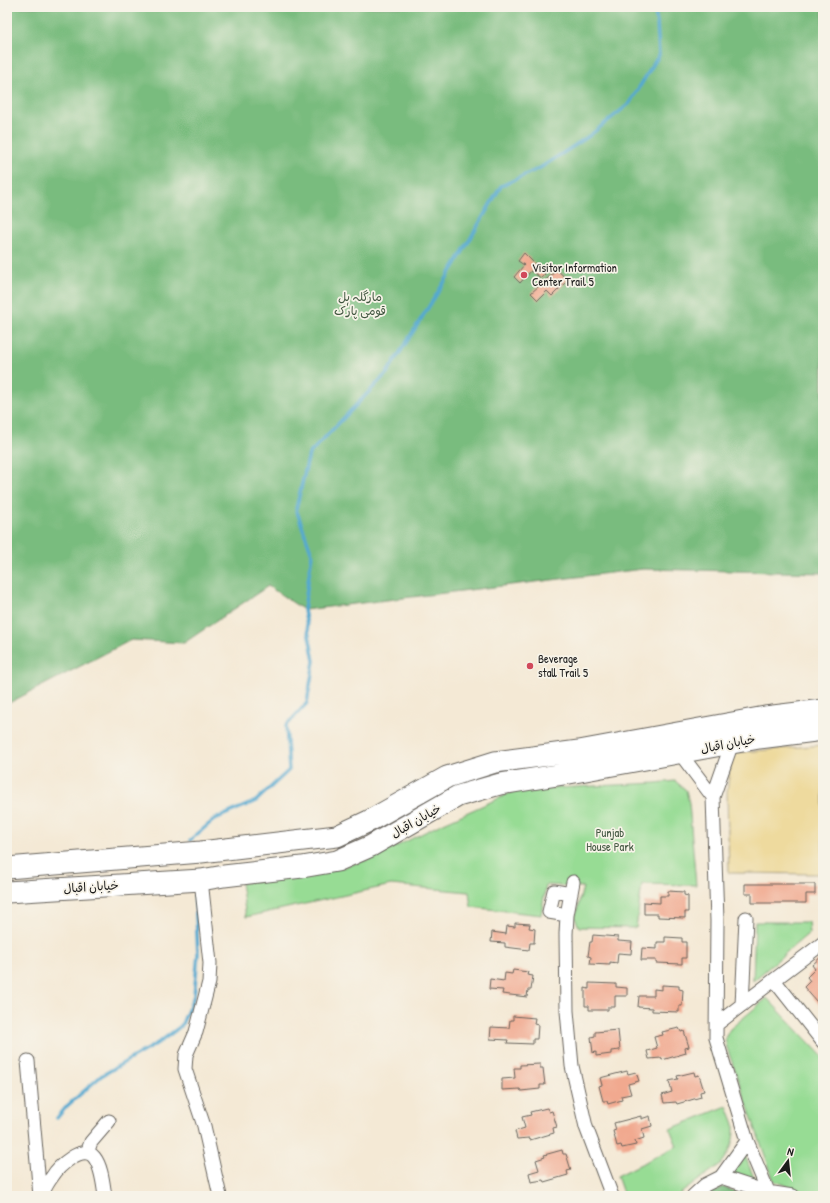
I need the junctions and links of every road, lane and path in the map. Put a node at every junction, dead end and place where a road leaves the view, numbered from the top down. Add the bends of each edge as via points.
1 (823, 710) edge
2 (823, 730) edge
3 (677, 743) junction
4 (732, 743) junction
5 (713, 797) junction
6 (7, 868) edge
7 (201, 880) junction
8 (572, 888) dead end
9 (7, 892) edge
10 (746, 918) dead end
11 (823, 943) edge
12 (774, 980) junction
13 (742, 1005) junction
14 (716, 1024) junction
15 (823, 1042) edge
16 (28, 1061) dead end
17 (109, 1121) dead end
18 (747, 1141) junction
19 (87, 1153) junction
20 (721, 1176) junction
21 (769, 1194) edge
22 (40, 1196) edge
23 (105, 1196) edge
24 (220, 1196) edge
25 (612, 1196) edge
26 (693, 1196) edge
27 (792, 1196) edge

1 - 3 main road, خیابان اقبال via 765,717
2 - 4 main road, خیابان اقبال
3 - 4 main road, خیابان اقبال
3 - 5 street
3 - 6 main road, خیابان اقبال via 579,751 495,762 447,777 337,836 201,852
3 - 7 main road, خیابان اقبال via 564,774 500,784 458,796 372,846 337,861
4 - 5 street
5 - 14 street via 717,921
7 - 9 main road, خیابان اقبال
7 - 24 street via 210,982 196,1032 186,1055 185,1069 204,1126
8 - 25 street via 567,915 567,1011 572,1066 586,1127
10 - 13 street
11 - 12 street
12 - 13 street
12 - 15 street
13 - 14 street
14 - 18 street via 716,1038
16 - 22 street
17 - 19 street via 91,1142
18 - 20 street
18 - 21 street
19 - 22 street via 79,1154 64,1163 52,1176
19 - 23 street via 93,1156 98,1165
20 - 21 street
20 - 26 street
21 - 27 street

